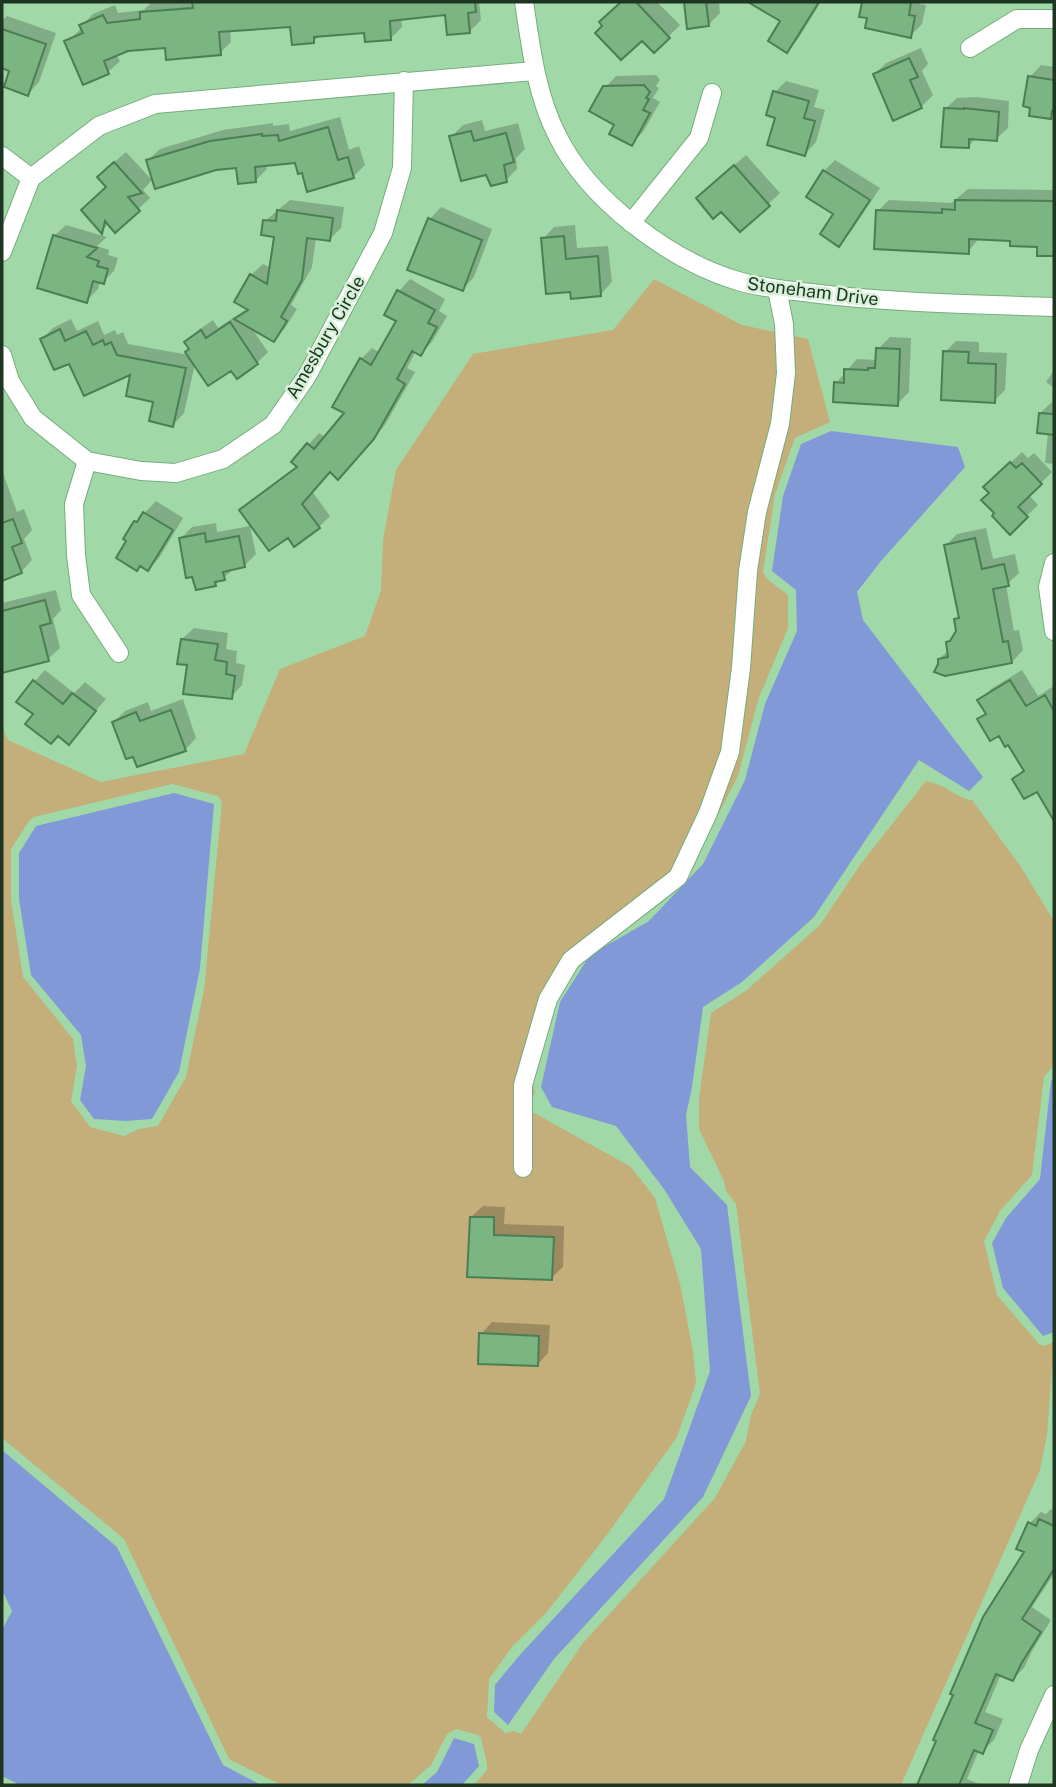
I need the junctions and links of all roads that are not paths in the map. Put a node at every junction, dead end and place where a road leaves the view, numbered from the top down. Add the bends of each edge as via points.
1 (524, 2) edge
2 (1054, 19) edge
3 (970, 48) dead end
4 (534, 71) junction
5 (404, 81) junction
6 (712, 93) dead end
7 (2, 156) edge
8 (31, 177) junction
9 (631, 223) junction
10 (2, 252) edge
11 (777, 289) junction
12 (1054, 307) edge
13 (2, 355) edge
14 (88, 461) junction
15 (1054, 563) edge
16 (1054, 631) edge
17 (119, 653) dead end
18 (523, 1168) dead end
19 (1054, 1695) edge
20 (1018, 1785) edge

1 - 4 street, Stoneham Drive
2 - 3 street via 1017,19
4 - 5 street
4 - 9 street, Stoneham Drive via 556,135 585,179
5 - 8 street via 155,104 99,126
5 - 14 street, Amesbury Circle via 402,168 383,233 307,376 273,425 223,459 176,473
6 - 9 street via 699,138
7 - 8 street
8 - 10 street
9 - 11 street, Stoneham Drive via 680,256 738,281
11 - 12 street, Stoneham Drive via 848,298
11 - 18 street via 786,373 780,424 757,512 730,752 678,877 571,960 548,999 523,1085
13 - 14 street, Amesbury Circle via 10,381 33,418
14 - 17 street via 74,504 81,595
15 - 16 street via 1048,587
19 - 20 street

